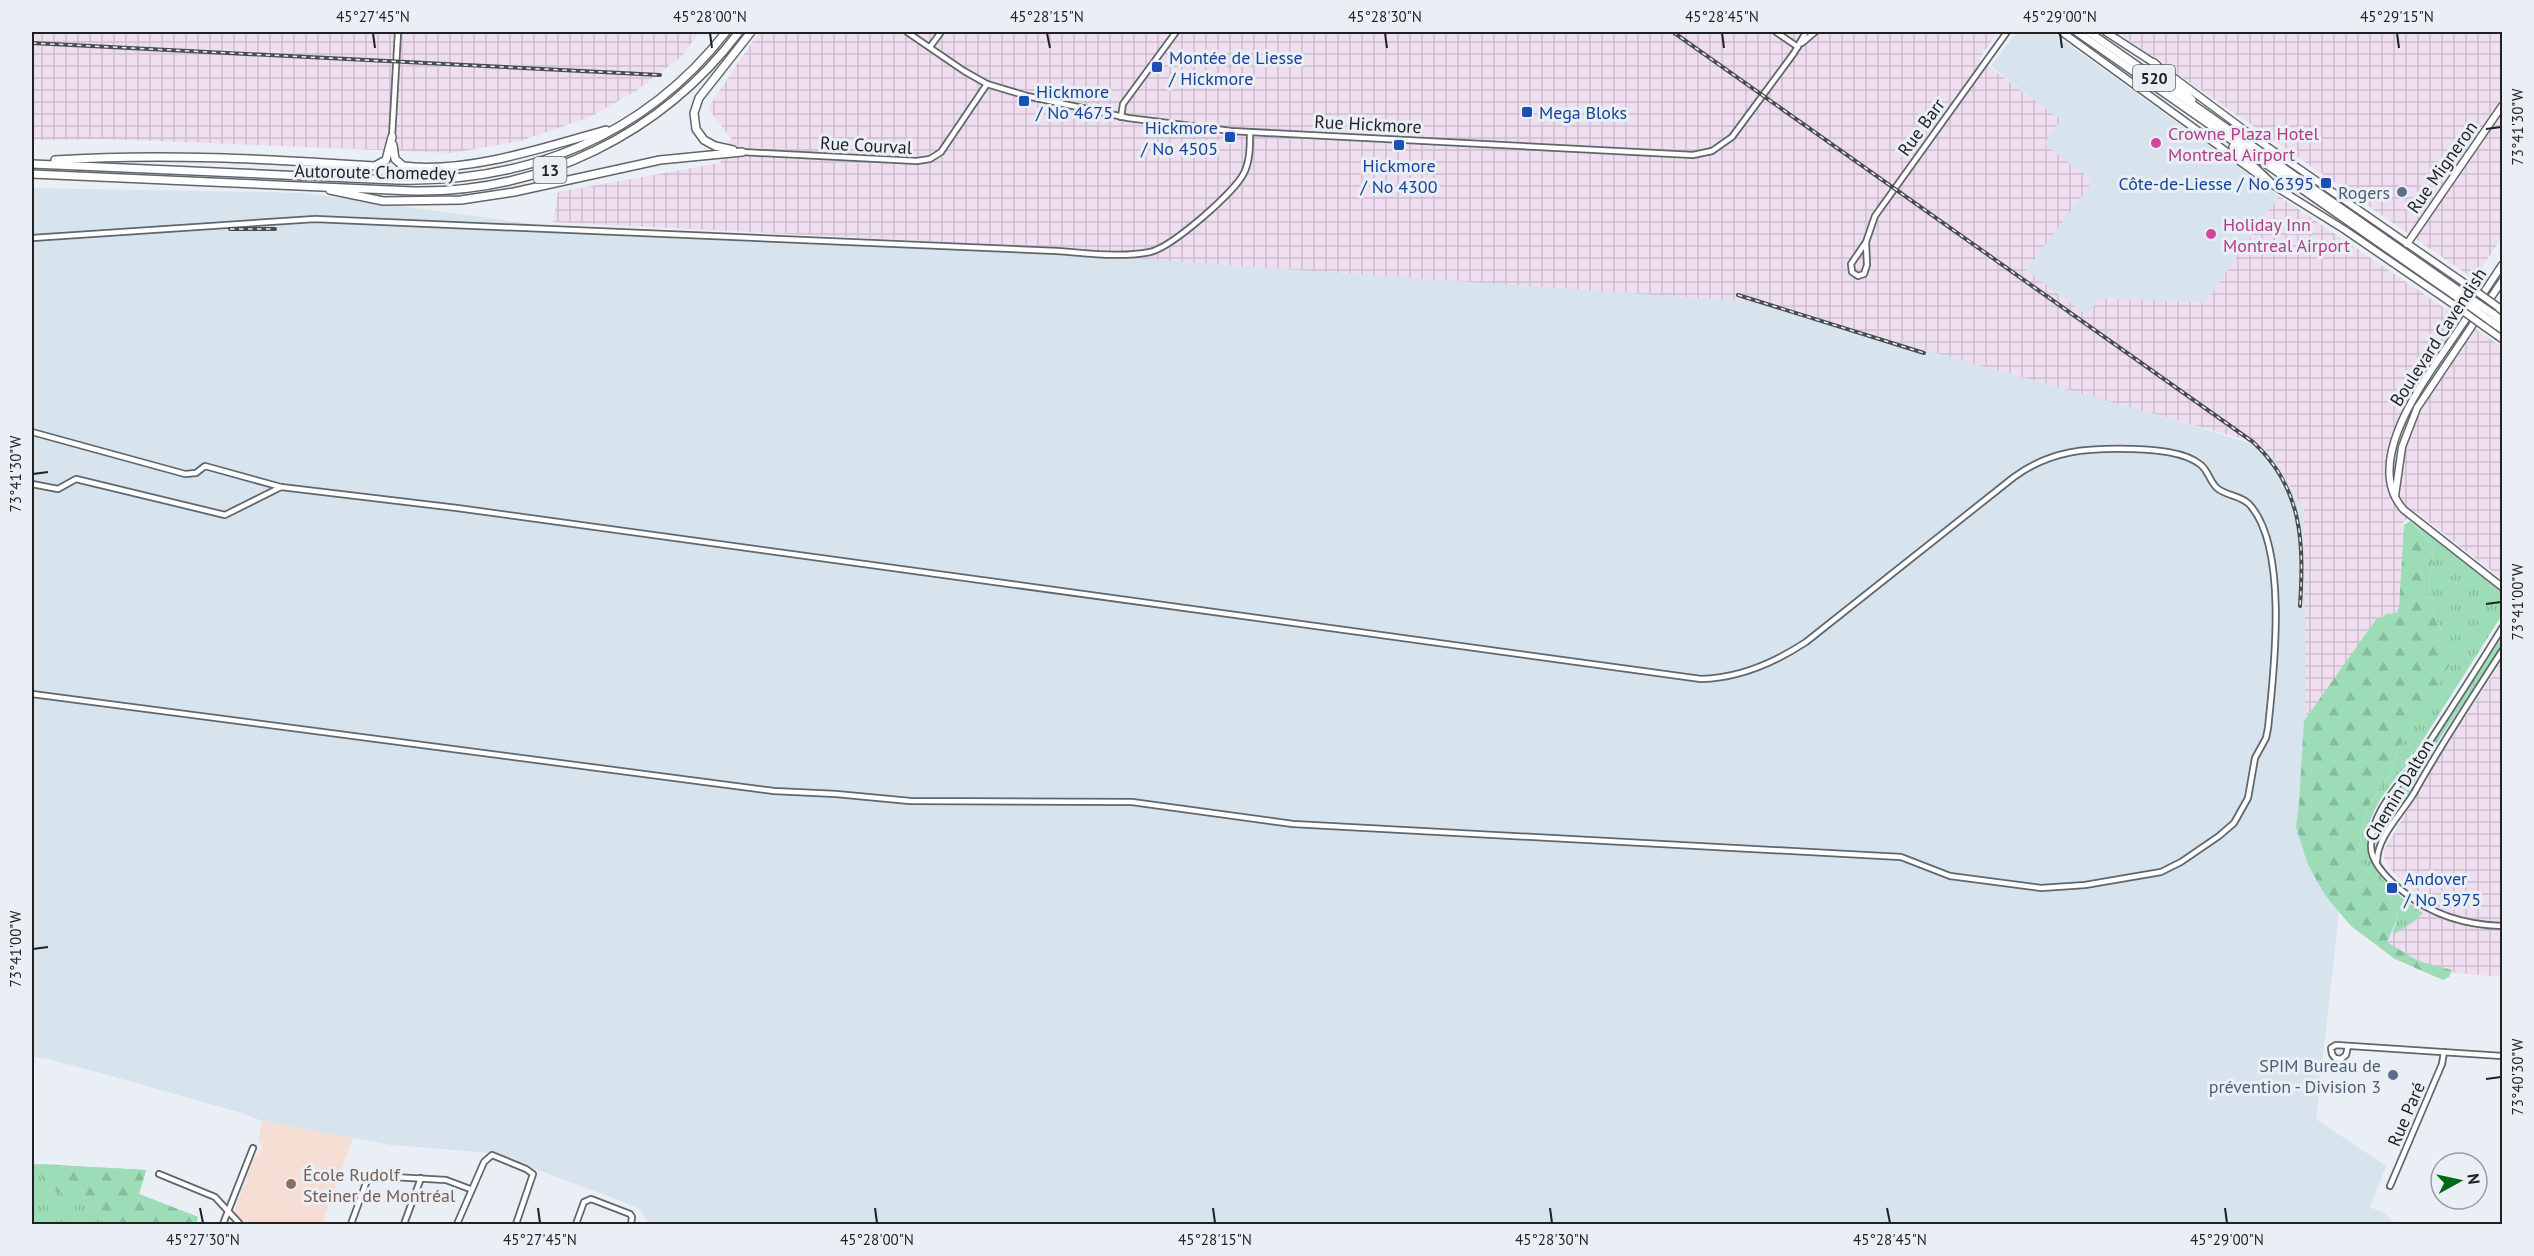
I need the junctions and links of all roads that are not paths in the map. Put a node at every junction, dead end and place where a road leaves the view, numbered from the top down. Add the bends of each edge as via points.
1 (398, 32) edge
2 (726, 32) edge
3 (739, 32) edge
4 (751, 32) edge
5 (907, 32) edge
6 (941, 32) edge
7 (1176, 32) edge
8 (1776, 32) edge
9 (1806, 32) edge
10 (1815, 32) edge
11 (2007, 32) edge
12 (2062, 32) edge
13 (2077, 32) edge
14 (2089, 32) edge
15 (2106, 32) edge
16 (930, 47) junction
17 (1798, 47) junction
18 (2154, 63) junction
19 (987, 84) junction
20 (2502, 106) edge
21 (1121, 117) junction
22 (2218, 123) junction
23 (2209, 125) junction
24 (619, 126) junction
25 (1250, 132) junction
26 (392, 137) junction
27 (742, 152) junction
28 (32, 163) edge
29 (32, 174) edge
30 (2271, 183) junction
31 (314, 186) junction
32 (32, 238) edge
33 (1866, 242) junction
34 (2407, 244) junction
35 (2502, 265) edge
36 (2502, 281) edge
37 (2464, 303) junction
38 (2500, 309) edge
39 (2489, 320) junction
40 (2502, 321) edge
41 (2502, 329) edge
42 (2502, 339) edge
43 (32, 432) edge
44 (32, 484) edge
45 (281, 487) junction
46 (2395, 496) junction
47 (2502, 587) edge
48 (2502, 628) edge
49 (2502, 651) edge
50 (32, 694) edge
51 (2378, 864) junction
52 (2502, 926) edge
53 (2348, 1046) dead end
54 (2444, 1052) junction
55 (2502, 1056) edge
56 (253, 1148) dead end
57 (159, 1174) dead end
58 (421, 1178) junction
59 (2390, 1185) dead end
60 (470, 1190) junction
61 (228, 1213) junction
62 (632, 1223) edge
63 (223, 1224) edge
64 (240, 1224) edge
65 (351, 1224) edge
66 (404, 1224) edge
67 (457, 1224) edge
68 (516, 1224) edge
69 (576, 1224) edge

1 - 26 street
2 - 24 highway, Autoroute Chomedey / 13 via 674,86
3 - 31 highway, Autoroute Chomedey / 13 via 699,77 654,116 594,152 545,171 491,185 441,191
4 - 27 highway via 699,98 694,114 696,129 704,140
5 - 16 street, Rue Hickmore
6 - 16 street
7 - 21 street via 1123,104
8 - 17 street
9 - 17 street
10 - 17 street
11 - 33 street, Rue Barr via 1877,212
12 - 30 main road
13 - 23 highway, 520
14 - 22 highway, 520
15 - 18 main road
16 - 19 street, Rue Hickmore
17 - 25 street, Rue Hickmore via 1732,137 1722,146 1701,154
18 - 22 highway
18 - 34 main road
19 - 21 street, Rue Hickmore
19 - 27 street, Rue Courval via 944,149 930,159
20 - 34 main road, Rue Migneron
21 - 25 street, Rue Hickmore
22 - 37 highway, 520
23 - 30 highway
23 - 37 highway, 520
24 - 26 highway via 517,155 430,166 399,164
24 - 28 highway, Autoroute Chomedey / 13 via 578,148 539,162 490,175 444,180
25 - 32 street via 1247,164 1237,184 1172,242 1144,253 315,219
26 - 28 highway via 386,160 375,166 224,157
27 - 31 highway via 660,160 460,200 368,199
29 - 31 highway, Autoroute Chomedey / 13
30 - 37 main road
33 - 33 street, Rue Barr via 1851,264 1852,272 1858,276 1867,267
34 - 38 main road, bridge
35 - 46 main road, Boulevard Cavendish via 2405,413 2391,459 2390,484
36 - 46 main road, Boulevard Cavendish via 2417,408 2402,447
37 - 39 highway, 520, bridge
37 - 39 main road, bridge
39 - 40 highway, 520
39 - 41 highway, 520
39 - 42 main road
43 - 45 street via 185,474 196,473 205,466
44 - 45 street via 56,489 76,479 225,515
45 - 50 street via 481,511 1701,679 1754,669 1806,642 2037,462 2081,449 2145,450 2180,455 2196,462 2207,471 2216,488 2244,500 2258,518 2269,548 2276,588 2268,728 2255,758 2248,798 2234,823 2219,836 2161,872 2041,888 1950,876 1901,857 1293,824 1123,802 910,801 774,791
46 - 47 main road via 2403,510
48 - 51 street, Chemin Dalton via 2381,811 2371,843
49 - 51 street, Chemin Dalton via 2382,842
51 - 52 street via 2400,889 2432,911 2466,923
53 - 54 street
54 - 55 street
54 - 59 street, Rue Paré
56 - 61 street
57 - 61 street via 208,1192
58 - 60 street via 446,1180
58 - 65 street via 370,1177
58 - 66 street
60 - 67 street
60 - 68 street via 488,1156 533,1174
61 - 63 street
61 - 64 street
62 - 69 street via 630,1214 591,1199 584,1202

